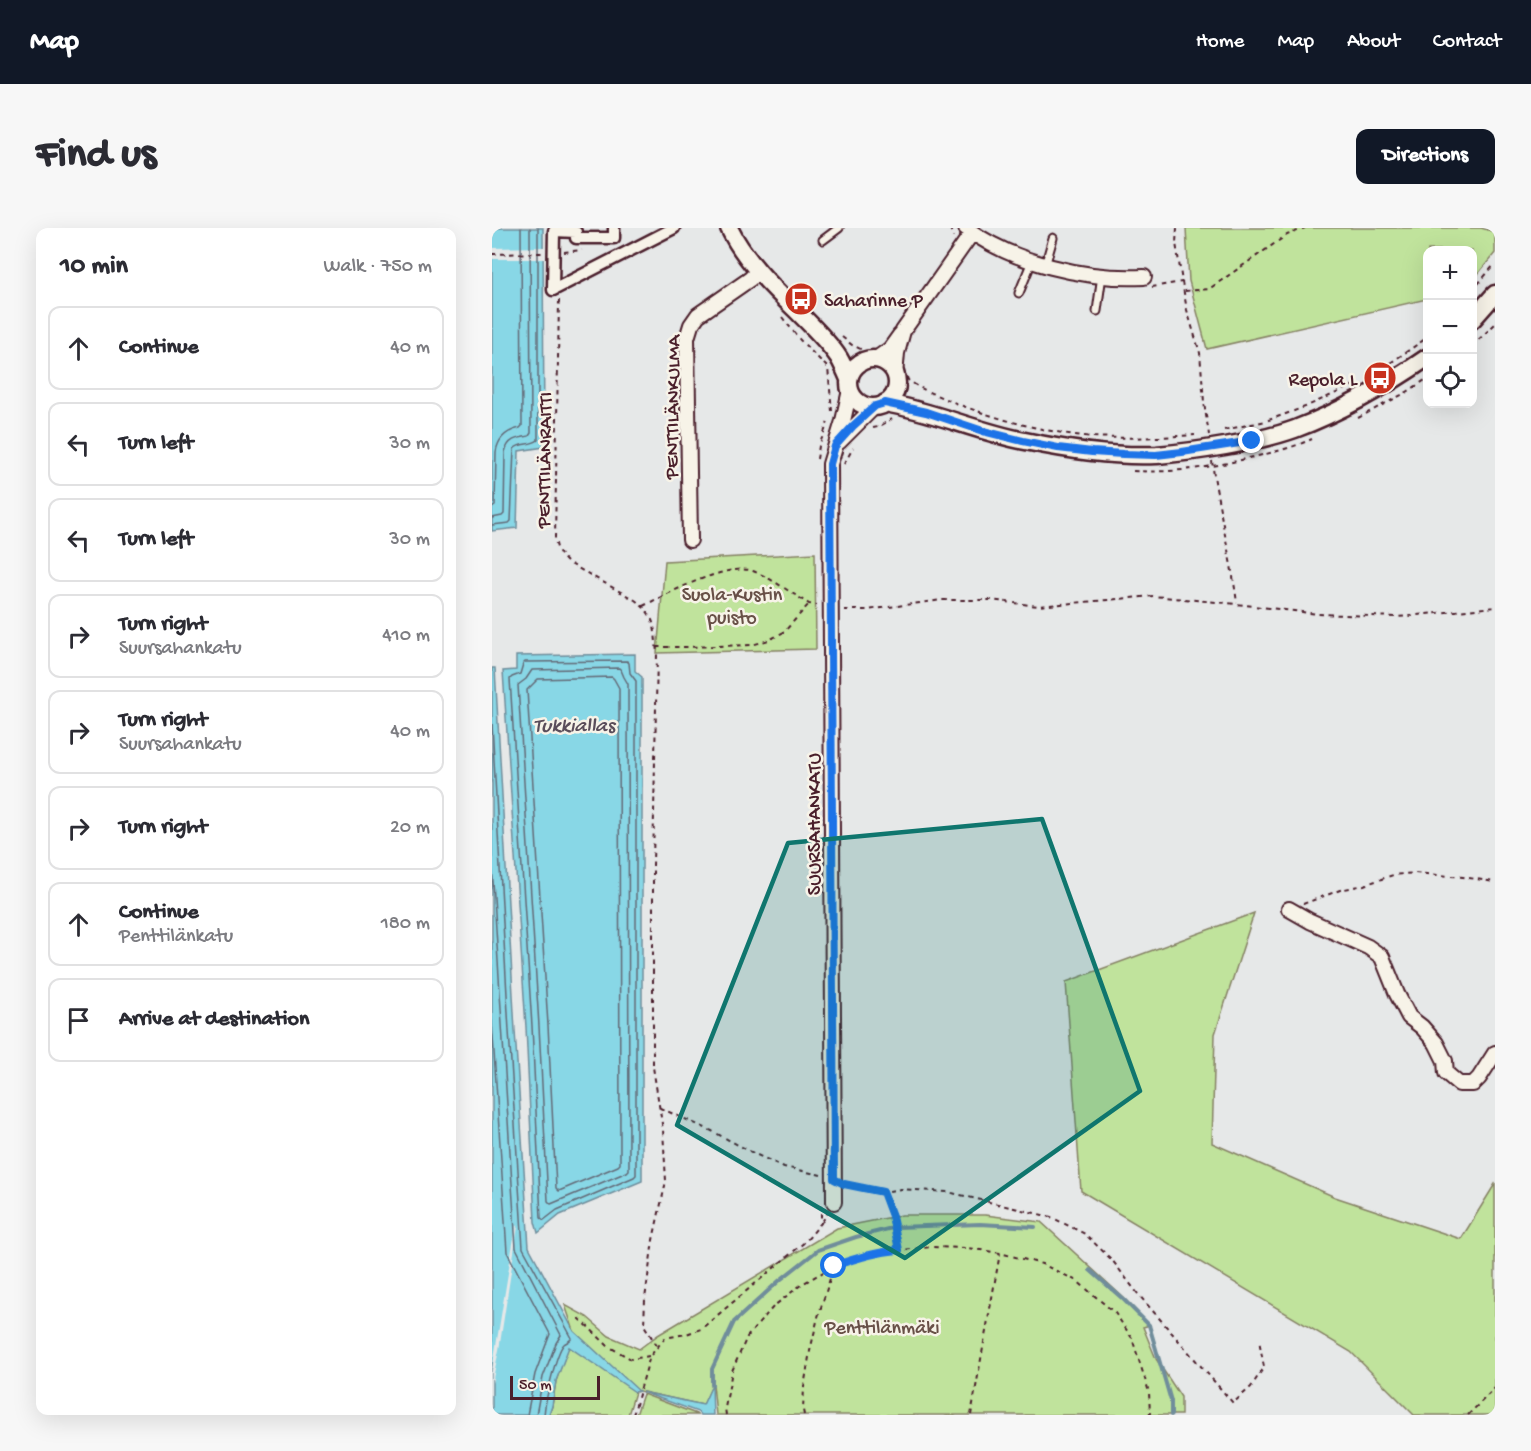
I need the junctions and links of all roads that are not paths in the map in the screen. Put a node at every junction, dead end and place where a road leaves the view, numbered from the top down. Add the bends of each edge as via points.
1 (614, 228) edge
2 (674, 228) edge
3 (729, 228) edge
4 (839, 228) edge
5 (969, 230) edge
6 (1053, 238) dead end
7 (823, 240) dead end
8 (1038, 264) junction
9 (758, 271) junction
10 (1102, 275) junction
11 (1144, 282) road end
12 (1019, 293) dead end
13 (1495, 294) edge
14 (1097, 311) dead end
15 (1477, 315) edge
16 (814, 328) junction
17 (903, 331) junction
18 (869, 357) junction
19 (1423, 360) edge
20 (899, 378) junction
21 (849, 384) junction
22 (880, 405) junction
23 (926, 412) junction
24 (835, 446) junction
25 (690, 540) dead end
26 (1289, 909) road end
27 (1495, 1053) edge
28 (828, 1203) road end

1 - 2 street via 614,238 576,238 576,232 554,231 554,290
3 - 9 street
4 - 7 lane
5 - 8 street via 1008,253
5 - 17 street
6 - 8 lane
8 - 10 street
8 - 12 lane
9 - 16 street
9 - 25 street, PENTTILÄNKULMA via 698,315 687,338
10 - 11 street
10 - 14 lane
13 - 15 street
16 - 18 street via 845,352
16 - 21 street via 839,358
17 - 18 street via 890,349
17 - 20 street via 897,353
18 - 20 street via 890,366
18 - 21 street via 856,365
19 - 23 street via 1341,409 1293,430 1252,441 1156,455 1081,451 1023,441
20 - 22 street via 892,396
20 - 23 street
21 - 22 street via 859,402
21 - 24 street, SUURSAHANKATU
22 - 23 street
22 - 24 street
24 - 28 street, SUURSAHANKATU via 830,464
26 - 27 street via 1383,957 1409,1017 1437,1042 1446,1073 1458,1084 1473,1084

